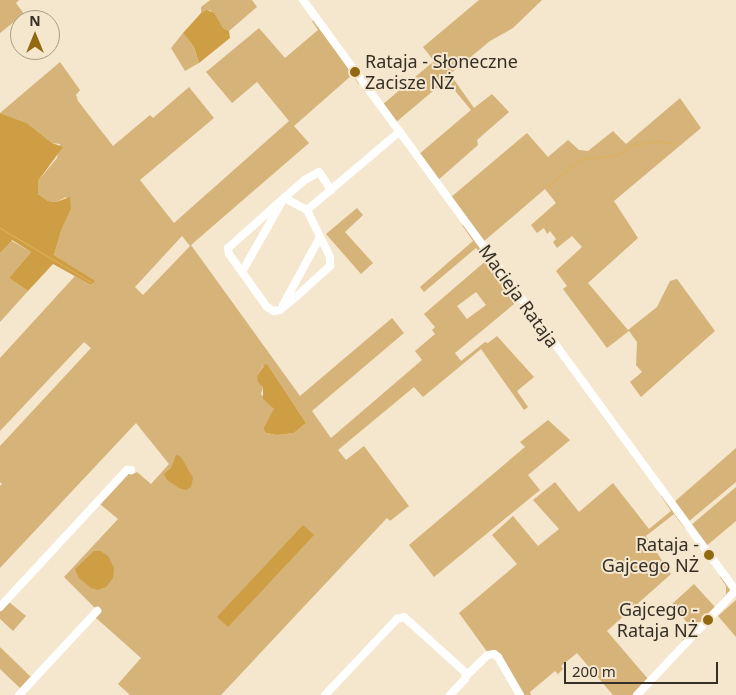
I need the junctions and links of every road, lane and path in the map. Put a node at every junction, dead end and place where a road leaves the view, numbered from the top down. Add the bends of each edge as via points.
1 (303, 0) edge
2 (399, 132) junction
3 (331, 190) junction
4 (284, 198) junction
5 (307, 210) junction
6 (320, 237) junction
7 (242, 272) junction
8 (280, 310) junction
9 (131, 470) dead end
10 (736, 591) edge
11 (0, 607) edge
12 (97, 611) dead end
13 (466, 676) junction
14 (19, 695) edge
15 (325, 695) edge
16 (450, 695) edge
17 (520, 695) edge
18 (637, 695) edge

1 - 2 street, Macieja Rataja
2 - 3 street
2 - 10 street, Macieja Rataja
3 - 4 street via 319,172
3 - 5 street
4 - 5 street
4 - 7 street
4 - 7 street via 229,246 229,254
5 - 6 street
6 - 8 street
6 - 8 street via 330,258 330,267
7 - 8 street via 269,308
9 - 11 street via 127,470
10 - 18 street
12 - 14 street
13 - 15 street via 465,671 409,619 402,617
13 - 16 street
13 - 17 street via 488,655 494,654

